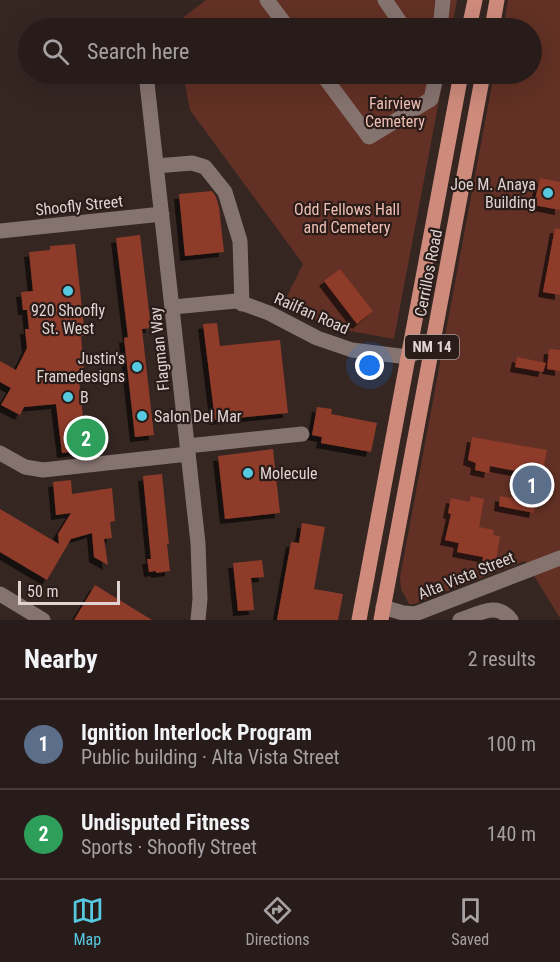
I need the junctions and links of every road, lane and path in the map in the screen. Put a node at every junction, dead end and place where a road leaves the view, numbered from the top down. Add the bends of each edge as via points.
1 (267, 0) edge
2 (386, 0) edge
3 (443, 0) edge
4 (475, 0) edge
5 (497, 0) edge
6 (280, 18) edge
7 (398, 18) edge
8 (441, 18) edge
9 (472, 18) edge
10 (494, 18) edge
11 (147, 84) edge
12 (330, 84) edge
13 (434, 84) edge
14 (459, 84) edge
15 (481, 84) edge
16 (156, 166) junction
17 (162, 214) junction
18 (0, 231) edge
19 (242, 304) junction
20 (173, 307) junction
21 (433, 342) junction
22 (408, 357) junction
23 (302, 434) dead end
24 (188, 450) junction
25 (0, 453) edge
26 (560, 558) edge
27 (0, 594) edge
28 (382, 614) edge
29 (43, 620) edge
30 (198, 620) edge
31 (359, 620) edge
32 (459, 620) edge
33 (511, 620) edge

1 - 6 street
2 - 7 street
3 - 8 street
4 - 9 main road
5 - 10 main road
11 - 16 street, Flagman Way
12 - 13 street via 369,136 431,99
14 - 22 main road, Cerrillos Road / NM 14
15 - 21 main road, Cerrillos Road / NM 14
16 - 17 street, Flagman Way
16 - 19 street via 192,163 205,167 225,192 240,241
17 - 18 street, Shoofly Street
17 - 20 street, Flagman Way
19 - 20 street, Railfan Road
19 - 22 street, Railfan Road via 352,350
20 - 24 street, Flagman Way
21 - 22 street
21 - 28 main road, Cerrillos Road / NM 14
22 - 31 main road, Cerrillos Road / NM 14
23 - 24 street
24 - 25 street via 43,470 25,467
24 - 30 street, Flagman Way via 198,543
26 - 28 street, Alta Vista Street via 415,614
27 - 29 street
32 - 33 street via 495,609

